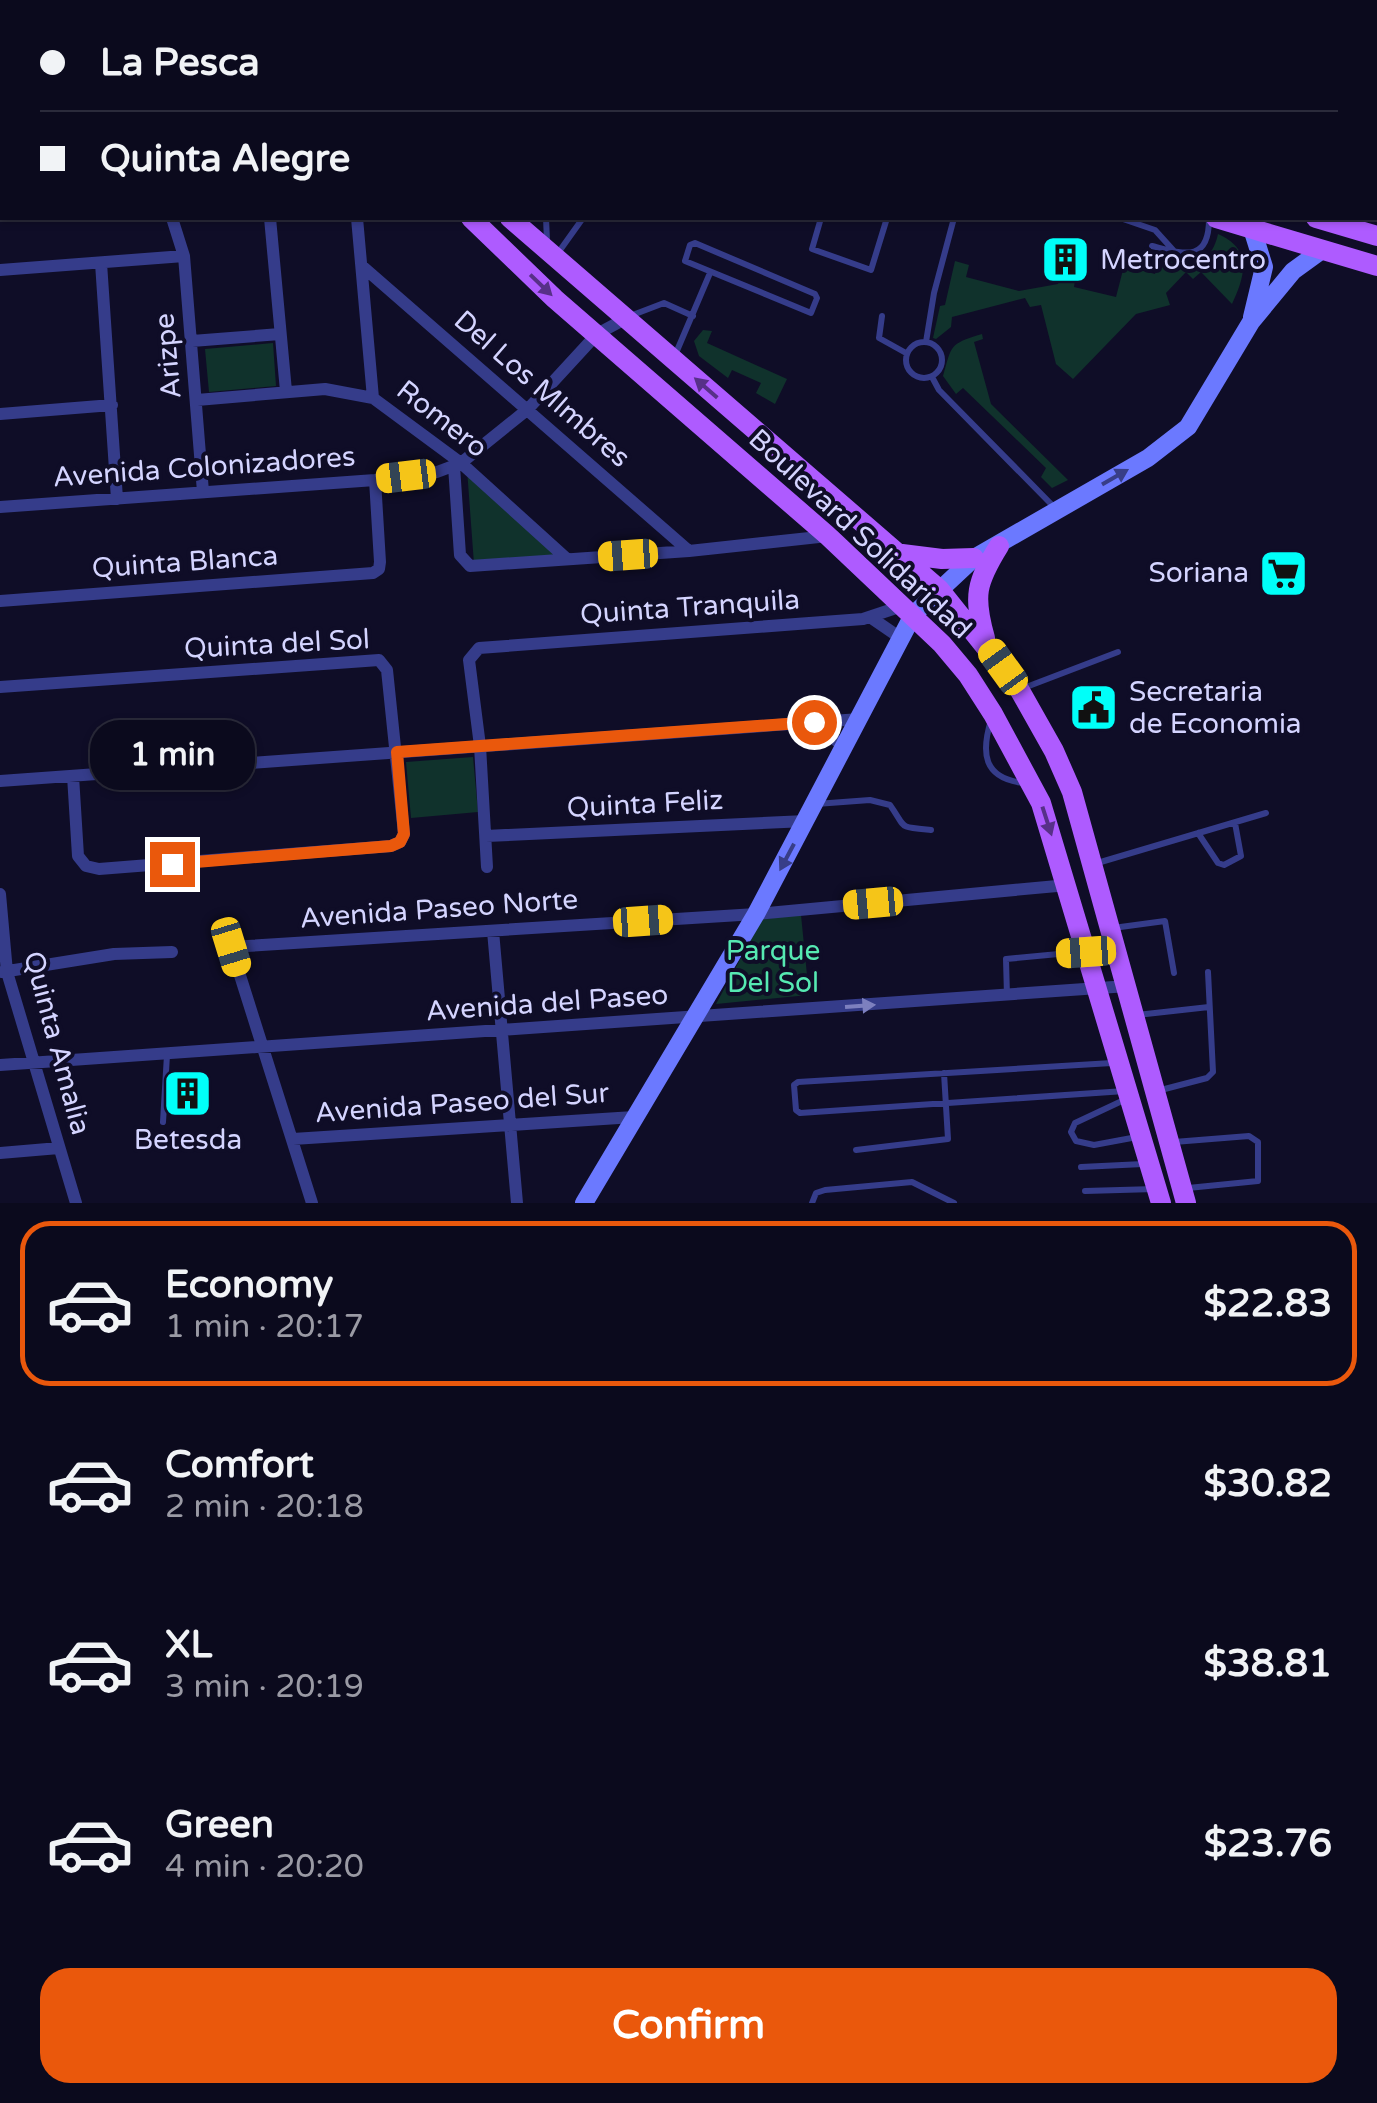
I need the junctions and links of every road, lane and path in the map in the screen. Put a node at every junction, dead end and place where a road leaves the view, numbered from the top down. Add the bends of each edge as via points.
1 (173, 220) edge
2 (270, 220) edge
3 (357, 220) edge
4 (473, 220) edge
5 (546, 220) edge
6 (581, 220) edge
7 (820, 220) edge
8 (886, 220) edge
9 (953, 220) edge
10 (1122, 220) edge
11 (1212, 220) edge
12 (1225, 220) edge
13 (1323, 220) edge
14 (519, 222) edge
15 (1251, 224) edge
16 (1377, 236) edge
17 (1152, 246) dead end
18 (1322, 250) junction
19 (1175, 252) junction
20 (552, 255) junction
21 (184, 256) junction
22 (101, 263) junction
23 (362, 266) junction
24 (1377, 266) edge
25 (0, 270) edge
26 (710, 273) junction
27 (693, 316) junction
28 (882, 316) dead end
29 (625, 319) junction
30 (1251, 322) junction
31 (280, 334) junction
32 (597, 334) junction
33 (192, 341) junction
34 (926, 342) junction
35 (906, 353) junction
36 (673, 359) junction
37 (932, 377) junction
38 (286, 392) junction
39 (374, 398) junction
40 (197, 400) junction
41 (112, 405) junction
42 (528, 409) junction
43 (0, 414) edge
44 (458, 464) junction
45 (375, 480) junction
46 (203, 492) junction
47 (117, 499) junction
48 (0, 507) edge
49 (1057, 510) junction
50 (828, 536) junction
51 (999, 546) junction
52 (688, 551) junction
53 (898, 553) junction
54 (974, 558) junction
55 (567, 559) junction
56 (938, 589) junction
57 (0, 600) edge
58 (907, 611) junction
59 (870, 617) junction
60 (902, 639) junction
61 (987, 645) junction
62 (1118, 652) dead end
63 (0, 688) edge
64 (1020, 690) junction
65 (993, 714) junction
66 (860, 719) junction
67 (814, 722) junction
68 (480, 746) junction
69 (845, 748) junction
70 (397, 752) junction
71 (72, 776) junction
72 (0, 781) edge
73 (1032, 784) junction
74 (810, 812) junction
75 (1266, 814) dead end
76 (1235, 822) junction
77 (930, 830) dead end
78 (1198, 834) junction
79 (486, 836) junction
80 (1093, 864) junction
81 (487, 867) dead end
82 (1068, 885) junction
83 (0, 894) edge
84 (756, 914) junction
85 (1112, 928) junction
86 (493, 931) junction
87 (172, 952) dead end
88 (1086, 952) junction
89 (3, 972) edge
90 (1208, 972) dead end
91 (1174, 973) dead end
92 (1128, 986) junction
93 (1096, 989) junction
94 (1007, 996) junction
95 (1210, 1007) junction
96 (1136, 1016) junction
97 (692, 1018) junction
98 (500, 1031) junction
99 (262, 1047) junction
100 (167, 1054) junction
101 (1118, 1062) junction
102 (33, 1063) junction
103 (0, 1065) edge
104 (944, 1073) junction
105 (1156, 1091) junction
106 (1128, 1094) junction
107 (947, 1104) junction
108 (634, 1117) junction
109 (163, 1122) dead end
110 (512, 1126) junction
111 (1141, 1136) junction
112 (292, 1139) junction
113 (1169, 1143) junction
114 (60, 1148) junction
115 (856, 1150) dead end
116 (0, 1153) edge
117 (1149, 1164) junction
118 (1081, 1168) dead end
119 (1085, 1191) dead end
120 (1158, 1196) edge
121 (1184, 1196) edge
122 (76, 1203) edge
123 (312, 1203) edge
124 (517, 1203) edge
125 (584, 1203) edge
126 (812, 1203) edge
127 (954, 1203) edge

1 - 21 street, Arizpe
2 - 31 street
3 - 23 street
4 -> 32 main road, Boulevard Solidaridad
5 - 20 lane
6 - 20 lane
7 - 8 lane via 812,249 871,270
9 - 34 lane
10 - 19 lane via 1155,230
11 - 19 lane via 1202,248
12 - 15 main road
13 - 16 main road
14 - 20 main road, Boulevard Solidaridad
15 - 18 main road
15 - 30 street via 1264,267
17 - 19 lane
18 - 24 main road
18 - 30 street via 1292,271
20 - 29 main road, Boulevard Solidaridad
21 - 22 street
21 - 33 street, Arizpe
22 - 25 street
22 - 41 street
23 - 39 street
23 - 42 street, Del Los MImbres
26 - 26 lane via 808,314 817,298 692,244 685,261
26 - 27 lane
27 - 29 lane via 664,303
27 - 36 lane
28 - 35 lane via 879,338
29 - 32 street, Avenida Colonizadores
29 - 36 main road, Boulevard Solidaridad
49 -> 30 street via 1188,428
31 - 33 street
31 - 38 street
32 - 42 street, Avenida Colonizadores
32 - 50 main road, Boulevard Solidaridad
33 - 40 street, Arizpe
34 - 35 lane
34 - 37 lane via 942,356
35 - 37 lane via 911,374
53 -> 36 main road, Boulevard Solidaridad
37 - 49 lane
38 - 39 street, Romero via 326,389
38 - 40 street, Romero
39 - 44 street, Romero
40 - 46 street, Arizpe
41 - 43 street
41 - 47 street
42 - 44 street, Avenida Colonizadores
42 - 52 street, Del Los MImbres
44 - 45 street, Avenida Colonizadores
44 - 55 street, Romero
44 - 55 street via 460,555 470,566
45 - 46 street, Avenida Colonizadores
45 - 57 street, Quinta Blanca via 380,562 373,573
46 - 47 street, Avenida Colonizadores
47 - 48 street, Avenida Colonizadores
49 - 51 street
50 - 52 street
50 - 58 main road, Boulevard Solidaridad
51 - 54 street
51 - 61 main road via 976,594
52 - 55 street
53 - 54 main road
53 - 56 main road, Boulevard Solidaridad
54 - 56 street
56 - 58 street
56 - 61 main road, Boulevard Solidaridad
58 - 59 street, Quinta Tranquila
58 - 60 street
58 - 65 main road, Boulevard Solidaridad via 968,676
59 - 60 street
59 - 68 street, Quinta Tranquila via 479,648 469,660
60 - 66 street
61 - 64 main road, Boulevard Solidaridad
62 - 64 lane
63 - 70 street, Quinta del Sol via 379,660 387,670
64 - 80 main road, Boulevard Solidaridad via 1072,792
65 - 73 main road, Boulevard Solidaridad
65 - 73 lane via 984,743 994,773
66 - 67 street
66 - 69 street
67 - 68 street
67 - 69 street
68 - 70 street
68 - 79 street
69 - 74 street
70 - 71 street
70 - 71 street, Quinta del Sol via 404,834 391,846 99,869 78,856
71 - 72 street
73 -> 82 main road, Boulevard Solidaridad
74 - 77 lane via 870,800 890,805 904,827
74 - 79 street, Quinta Feliz
74 -> 84 street
75 - 76 lane
76 - 78 lane
76 - 78 lane via 1241,856 1224,865
78 - 80 lane
79 - 81 street
80 - 85 main road, Boulevard Solidaridad
82 - 84 street, Avenida Paseo Norte
82 - 88 main road, Boulevard Solidaridad
83 - 89 street, Quinta Amalia
84 - 86 street, Avenida Paseo Norte
84 - 97 street
85 - 91 lane via 1165,921
85 - 92 main road, Boulevard Solidaridad
86 - 98 street
86 - 99 street, Avenida Paseo Norte via 231,947
87 - 89 street
88 - 93 main road, Boulevard Solidaridad
88 - 94 lane via 1006,960
89 - 102 street, Quinta Amalia
90 - 95 lane
92 - 93 street, Avenida del Paseo
92 - 96 main road, Boulevard Solidaridad
93 - 94 street, Avenida del Paseo
93 - 101 main road, Boulevard Solidaridad
97 -> 94 street, Avenida del Paseo
95 - 96 lane
95 - 105 lane via 1213,1072
96 - 105 main road, Boulevard Solidaridad
97 - 98 street, Avenida del Paseo
97 - 108 street
98 - 99 street, Avenida del Paseo
98 - 110 street
99 - 100 street, Avenida del Paseo
99 - 112 street
100 - 102 street, Avenida del Paseo
100 - 109 lane
101 - 104 lane
101 - 106 main road, Boulevard Solidaridad
102 - 103 street, Avenida del Paseo
102 - 114 street, Quinta Amalia
104 - 107 lane
104 - 107 lane via 796,1082 796,1110
105 - 113 main road, Boulevard Solidaridad
106 - 107 lane
106 - 111 main road, Boulevard Solidaridad
106 - 111 lane via 1076,1123 1072,1132 1087,1145
107 - 115 lane via 944,1142
108 - 110 street, Avenida Paseo del Sur
108 - 125 street
110 - 112 street, Avenida Paseo del Sur
110 - 124 street
111 - 117 main road, Boulevard Solidaridad
112 - 123 street
113 - 121 main road, Boulevard Solidaridad
113 - 121 lane via 1249,1136 1258,1142 1258,1182
114 - 116 street
114 - 122 street, Quinta Amalia
117 - 118 lane
117 - 120 main road, Boulevard Solidaridad
119 - 120 lane
126 - 127 lane via 824,1190 901,1181

